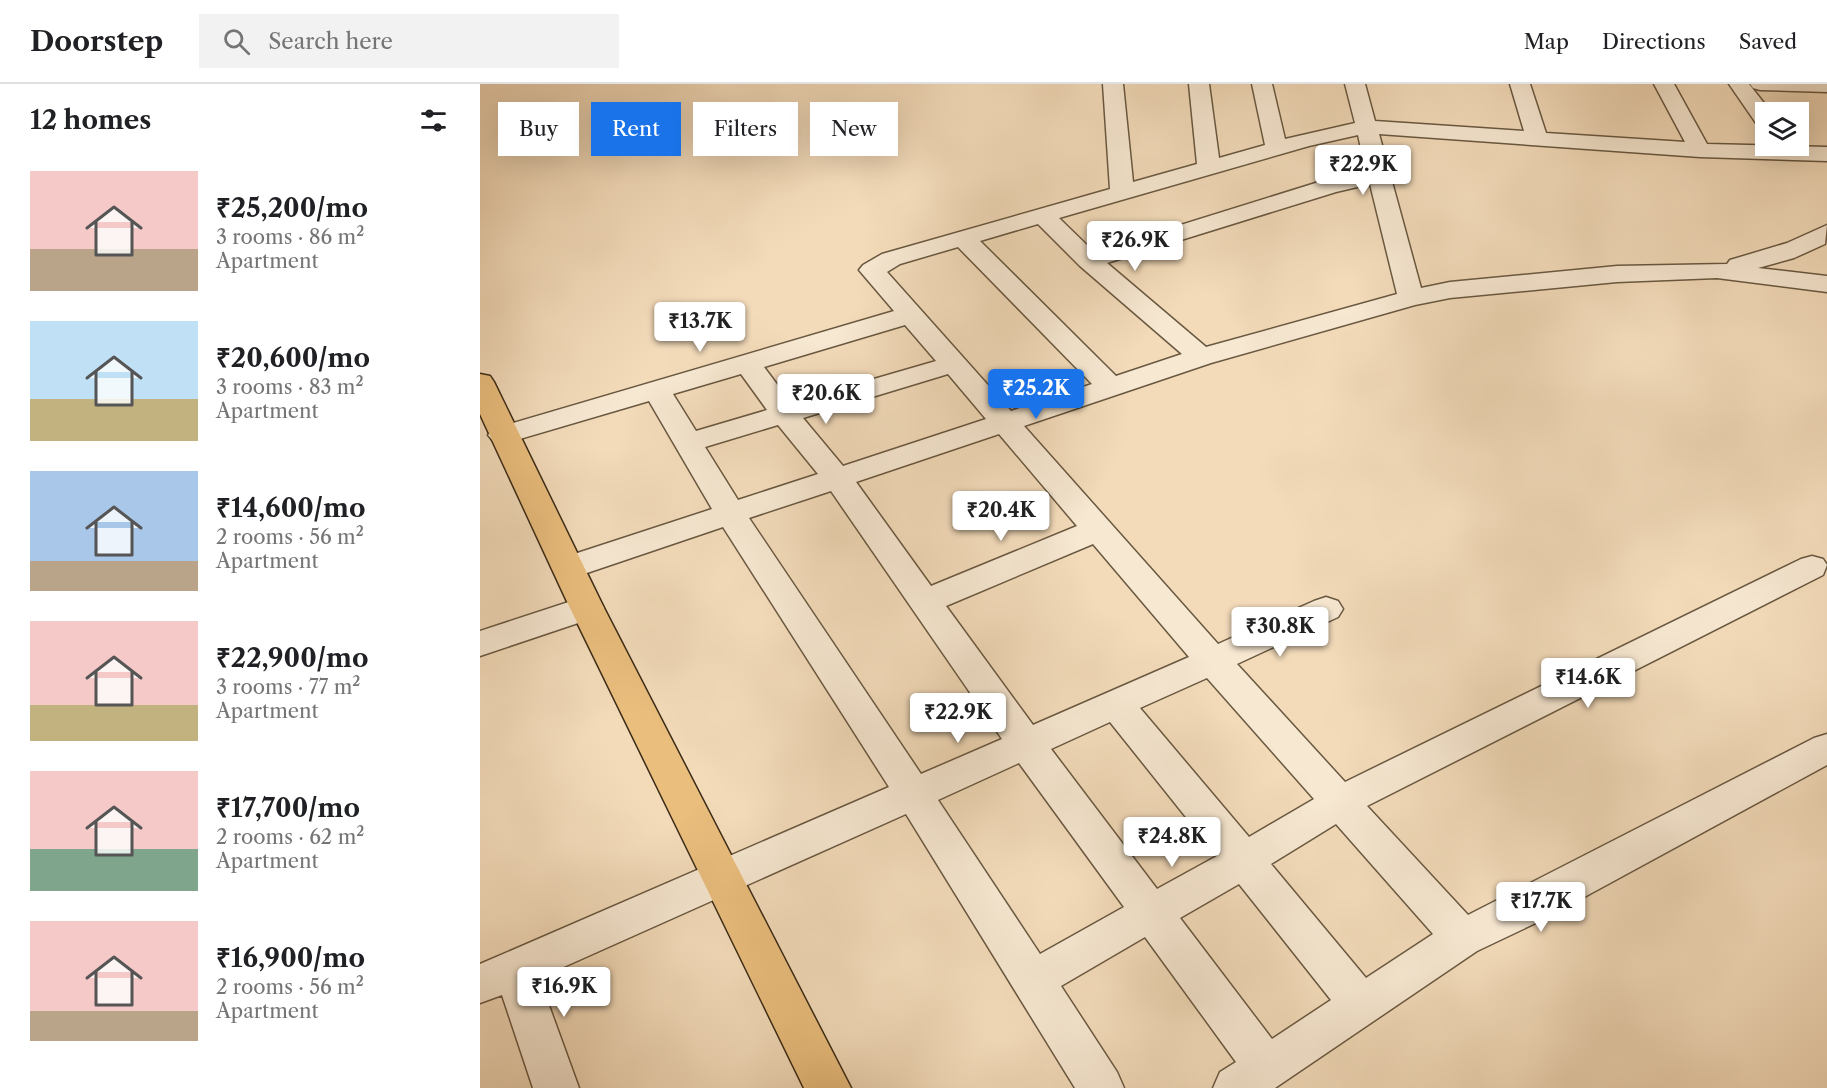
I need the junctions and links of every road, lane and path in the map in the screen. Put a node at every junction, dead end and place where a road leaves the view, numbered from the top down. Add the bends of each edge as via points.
1 (1113, 84) edge
2 (1199, 84) edge
3 (1262, 84) edge
4 (1355, 84) edge
5 (1520, 84) edge
6 (1664, 84) edge
7 (1739, 84) edge
8 (1760, 84) edge
9 (1822, 88) edge
10 (1755, 106) edge
11 (1366, 127) junction
12 (1537, 138) junction
13 (1277, 149) junction
14 (1755, 149) edge
15 (1700, 150) junction
16 (1809, 152) edge
17 (1827, 154) edge
18 (1209, 168) junction
19 (1379, 175) junction
20 (1122, 194) junction
21 (1043, 216) junction
22 (1827, 232) edge
23 (964, 239) junction
24 (1089, 261) junction
25 (1717, 270) junction
26 (1827, 284) edge
27 (1411, 298) junction
28 (910, 315) junction
29 (1201, 357) junction
30 (747, 363) junction
31 (954, 364) junction
32 (480, 382) edge
33 (1112, 388) junction
34 (657, 390) junction
35 (784, 414) junction
36 (1007, 423) junction
37 (503, 435) junction
38 (686, 443) junction
39 (837, 478) junction
40 (731, 515) junction
41 (1100, 529) junction
42 (570, 567) junction
43 (1812, 567) dead end
44 (923, 602) junction
45 (587, 608) junction
46 (1326, 609) dead end
47 (480, 644) edge
48 (1213, 661) junction
49 (1116, 704) junction
50 (1026, 744) junction
51 (1827, 748) edge
52 (914, 794) junction
53 (1340, 802) junction
54 (1243, 861) junction
55 (723, 876) junction
56 (1153, 912) junction
57 (1462, 938) junction
58 (497, 977) edge
59 (1031, 981) junction
60 (1362, 1005) junction
61 (1251, 1077) edge
62 (556, 1088) edge
63 (828, 1088) edge
64 (1101, 1088) edge

1 - 20 street
2 - 18 street
3 - 13 street
4 - 11 street
5 - 12 street
6 - 15 street
7 - 10 street
8 - 9 street
11 - 12 street
11 - 13 street
11 - 19 street
12 - 15 street
13 - 18 street
14 - 15 street
16 - 17 street
18 - 20 street
19 - 24 street via 1330,186
19 - 27 street
20 - 21 street
21 - 23 street
21 - 24 street
22 - 25 street via 1785,254
23 - 28 street via 891,259 872,270
23 - 33 street
24 - 29 street
25 - 26 street
25 - 27 street via 1617,274 1450,290
27 - 29 street
28 - 30 street
28 - 31 street
29 - 33 street
30 - 34 street
30 - 35 street
31 - 35 street
31 - 36 street
32 - 37 main road
33 - 36 street
34 - 37 street
34 - 38 street
35 - 38 street
35 - 39 street
36 - 39 street
36 - 41 street
37 - 42 main road
38 - 40 street
39 - 40 street
39 - 44 street
40 - 42 street
40 - 52 street
41 - 44 street
41 - 48 street
42 - 45 main road
43 - 53 street
44 - 50 street
45 - 47 street
45 - 55 main road
46 - 48 street
48 - 49 street
48 - 53 street
49 - 50 street
49 - 54 street
50 - 52 street
50 - 56 street
51 - 57 street
52 - 55 street
52 - 59 street
53 - 54 street
53 - 57 street
54 - 56 street
54 - 60 street
55 - 58 street
55 - 63 main road
56 - 59 street
56 - 61 street
57 - 60 street
58 - 62 street
59 - 64 street
60 - 61 street

